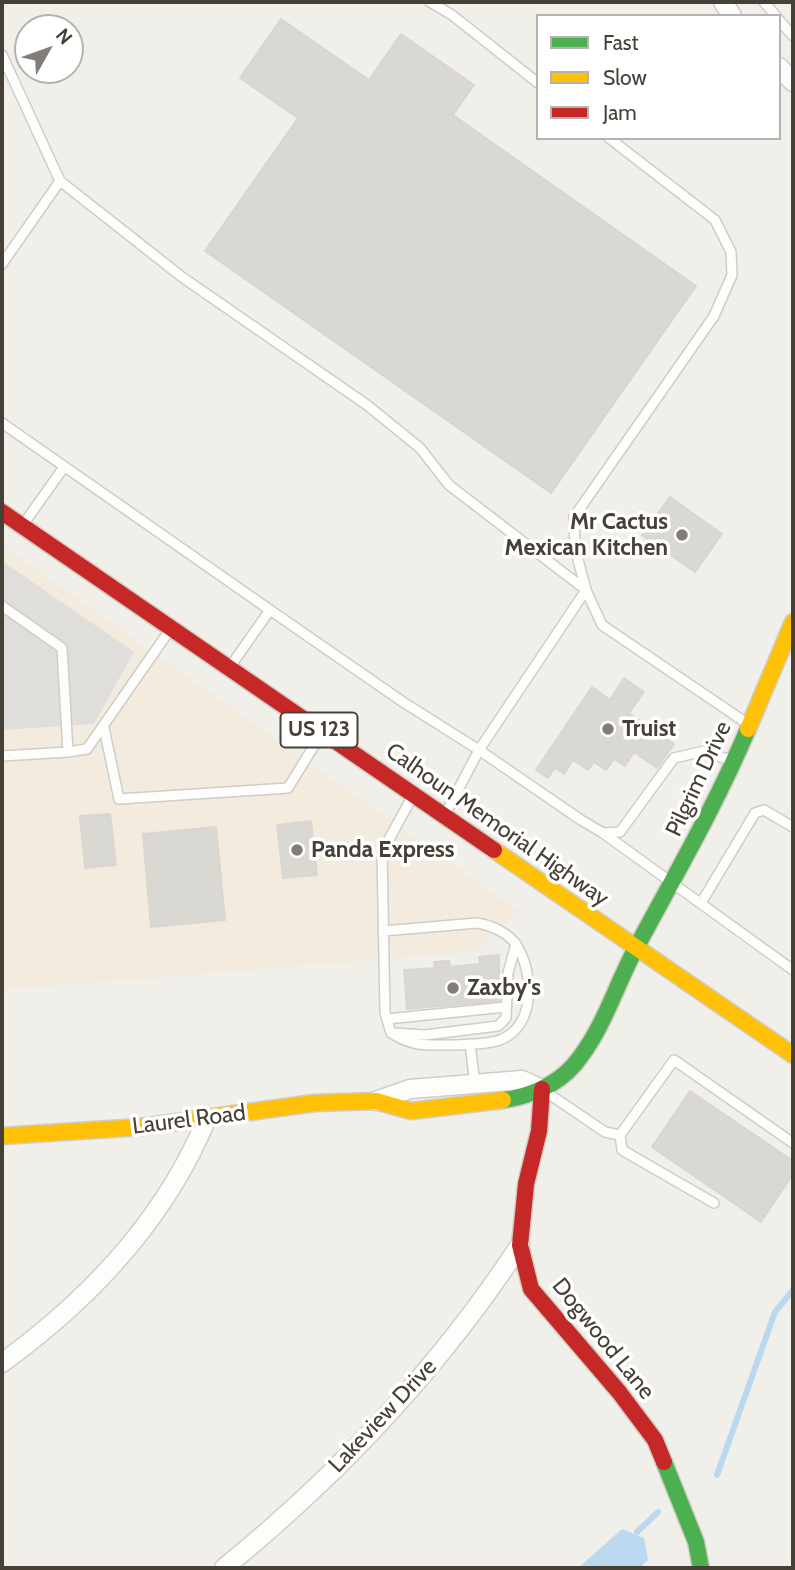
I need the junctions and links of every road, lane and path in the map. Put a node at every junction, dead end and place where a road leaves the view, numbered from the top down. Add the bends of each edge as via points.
1 (430, 2) edge
2 (781, 22) edge
3 (793, 36) edge
4 (3, 60) edge
5 (781, 69) edge
6 (536, 81) edge
7 (793, 82) edge
8 (612, 140) edge
9 (60, 181) junction
10 (2, 264) edge
11 (2, 423) edge
12 (64, 467) junction
13 (2, 512) edge
14 (22, 526) junction
15 (586, 590) junction
16 (2, 606) edge
17 (270, 610) junction
18 (793, 622) edge
19 (171, 629) junction
20 (229, 668) junction
21 (749, 725) junction
22 (104, 728) junction
23 (322, 732) junction
24 (479, 750) junction
25 (68, 752) junction
26 (2, 756) edge
27 (733, 761) junction
28 (413, 794) junction
29 (444, 815) junction
30 (793, 827) edge
31 (603, 833) junction
32 (673, 883) junction
33 (701, 903) junction
34 (383, 931) junction
35 (516, 944) junction
36 (635, 950) junction
37 (793, 970) edge
38 (506, 1007) junction
39 (387, 1019) junction
40 (391, 1033) junction
41 (470, 1044) junction
42 (793, 1055) edge
43 (475, 1085) junction
44 (542, 1089) junction
45 (376, 1101) junction
46 (207, 1118) junction
47 (620, 1135) junction
48 (2, 1136) edge
49 (793, 1143) edge
50 (714, 1203) dead end
51 (520, 1245) junction
52 (2, 1363) edge
53 (225, 1568) edge
54 (701, 1568) edge

1 - 6 lane
2 - 3 lane
4 - 9 lane
5 - 7 street
8 - 15 lane via 715,220 732,252 732,275 714,316 574,517 575,548
9 - 10 lane
9 - 15 lane via 183,277 367,405 420,448 449,485
11 - 12 lane
12 - 14 lane
12 - 17 lane
13 - 14 main road, Calhoun Memorial Highway / US 123
14 - 19 main road, Calhoun Memorial Highway / US 123
15 - 21 lane via 601,625
15 - 24 lane
16 - 25 lane via 62,648
17 - 20 lane
17 - 24 lane
18 - 21 main road, Pilgrim Drive
19 - 20 main road, Calhoun Memorial Highway / US 123
19 - 22 lane
20 - 23 main road, Calhoun Memorial Highway / US 123
21 - 27 main road, Pilgrim Drive
22 - 23 lane via 119,799 288,788
22 - 25 lane via 87,749
23 - 28 main road, Calhoun Memorial Highway / US 123
24 - 29 lane
24 - 31 lane
25 - 26 lane
27 - 31 lane via 704,751 674,758 620,832
27 - 32 main road, Pilgrim Drive
28 - 29 main road, Calhoun Memorial Highway / US 123
28 - 34 lane via 382,852
29 - 36 main road, Calhoun Memorial Highway / US 123
30 - 33 lane via 764,810 755,813
31 - 32 lane
32 - 33 lane
32 - 36 main road, Pilgrim Drive
33 - 37 lane
34 - 35 lane via 477,923 491,925
34 - 39 lane
35 - 38 lane
35 - 41 lane via 530,995 522,1024 501,1040
36 - 42 main road, Calhoun Memorial Highway / US 123
36 - 44 main road via 594,1038 572,1068
38 - 39 lane
38 - 40 lane via 506,1018 498,1026 425,1035
39 - 40 lane
40 - 41 lane via 411,1045
41 - 43 lane
43 - 44 street, Laurel Road via 522,1080
43 - 45 street, Laurel Road via 410,1089
44 - 45 main road, Laurel Road via 519,1097 411,1111
44 - 47 lane via 605,1132
44 - 51 main road, Dogwood Lane
45 - 46 main road, Laurel Road via 314,1102
46 - 48 main road, Laurel Road
46 - 52 street via 190,1161 124,1254
47 - 49 lane via 674,1060
47 - 50 lane via 622,1150
51 - 53 street, Lakeview Drive via 462,1330 422,1377 339,1465
51 - 54 main road, Dogwood Lane via 531,1289 655,1440 696,1542

